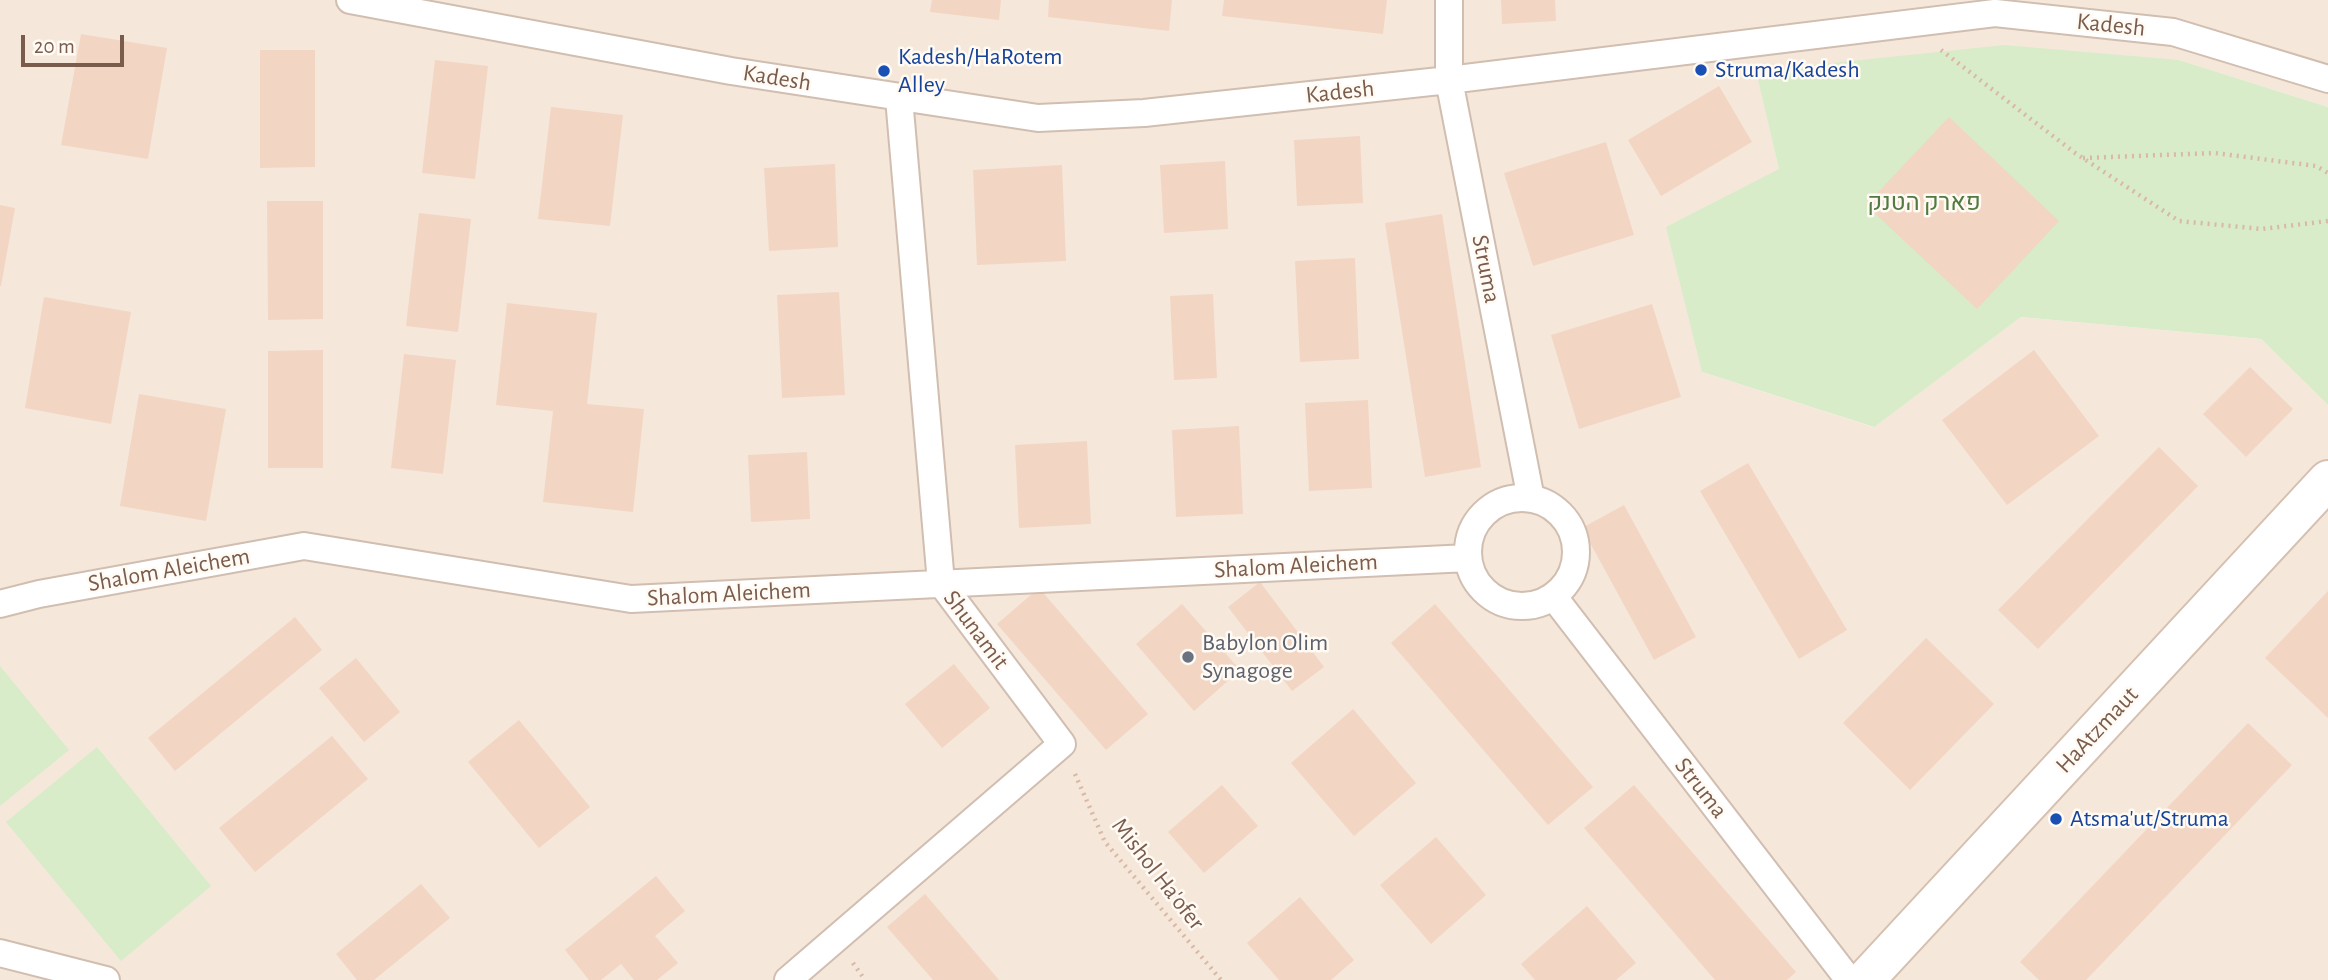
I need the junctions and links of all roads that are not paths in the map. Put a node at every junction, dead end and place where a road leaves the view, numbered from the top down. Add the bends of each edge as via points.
1 (350, 0) edge
2 (1449, 0) edge
3 (2328, 79) edge
4 (1449, 80) junction
5 (899, 98) junction
6 (2328, 480) edge
7 (1531, 499) junction
8 (1468, 558) junction
9 (941, 583) junction
10 (1553, 596) junction
11 (0, 604) edge
12 (0, 953) edge
13 (106, 980) edge
14 (788, 980) edge
15 (1849, 980) edge
16 (1865, 980) edge

1 - 5 street, Kadesh
2 - 4 street, Struma
3 - 4 street, Kadesh via 2173,32 1996,13
4 - 5 street, Kadesh via 1144,113 1038,118
4 - 7 street, Struma
5 - 9 street, Shunamit
6 - 16 street, HaAtzmaut
7 - 8 street via 1499,503 1485,513 1475,526
7 - 10 street via 1562,516 1576,549 1566,584
8 - 9 street, Shalom Aleichem
8 - 10 street via 1484,591 1500,601 1518,606
9 - 11 street, Shalom Aleichem via 631,599 304,545
9 - 14 street, Shunamit via 1062,744
10 - 15 street, Struma
12 - 13 street

